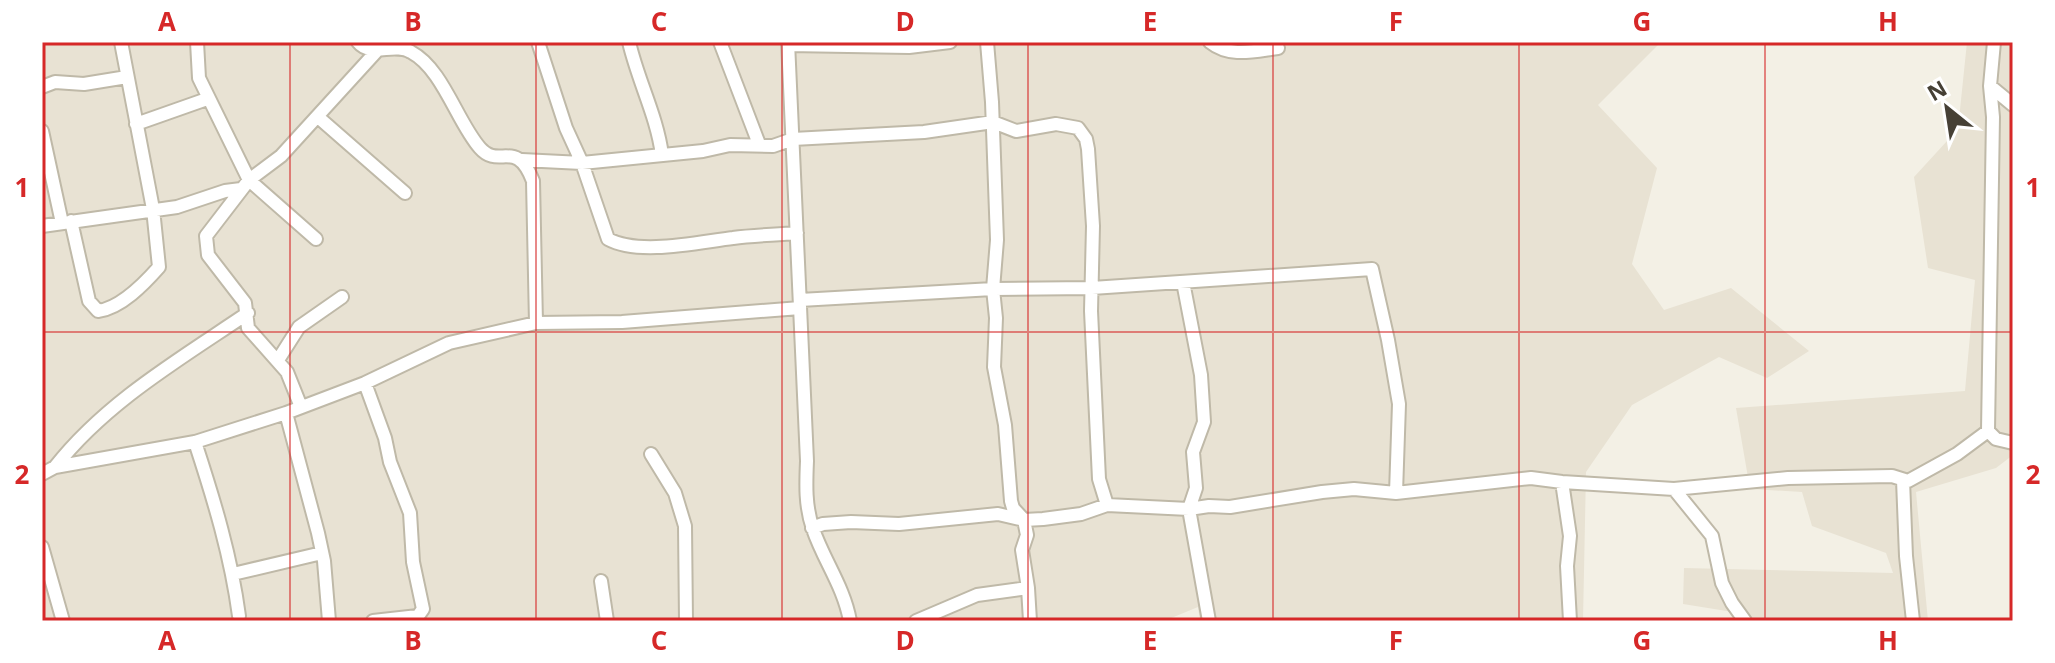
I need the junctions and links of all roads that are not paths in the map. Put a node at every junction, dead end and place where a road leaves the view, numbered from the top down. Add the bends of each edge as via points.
1 (121, 42) edge
2 (197, 42) edge
3 (358, 42) edge
4 (538, 42) edge
5 (629, 42) edge
6 (720, 42) edge
7 (950, 42) edge
8 (987, 42) edge
9 (1210, 42) edge
10 (1994, 42) edge
11 (788, 44) edge
12 (382, 46) edge
13 (1278, 48) dead end
14 (127, 77) junction
15 (1990, 86) junction
16 (42, 87) edge
17 (207, 99) junction
18 (2013, 105) edge
19 (318, 117) junction
20 (993, 122) junction
21 (136, 124) junction
22 (42, 131) edge
23 (793, 139) junction
24 (759, 144) junction
25 (662, 155) junction
26 (522, 160) junction
27 (582, 163) junction
28 (245, 185) junction
29 (405, 193) dead end
30 (153, 209) junction
31 (67, 222) junction
32 (42, 226) edge
33 (797, 233) junction
34 (316, 239) dead end
35 (1183, 282) junction
36 (1092, 288) junction
37 (993, 289) junction
38 (342, 297) dead end
39 (800, 304) junction
40 (248, 313) junction
41 (536, 323) junction
42 (278, 360) junction
43 (365, 383) junction
44 (301, 407) junction
45 (286, 413) junction
46 (1988, 431) junction
47 (195, 442) junction
48 (2013, 443) edge
49 (651, 454) dead end
50 (55, 467) junction
51 (42, 474) edge
52 (1903, 480) junction
53 (1562, 482) junction
54 (1674, 489) junction
55 (1396, 493) junction
56 (1107, 505) junction
57 (1189, 509) junction
58 (1024, 520) junction
59 (812, 528) junction
60 (42, 547) edge
61 (322, 553) junction
62 (233, 574) junction
63 (601, 581) dead end
64 (1028, 588) junction
65 (239, 616) dead end
66 (63, 621) edge
67 (329, 621) edge
68 (373, 621) edge
69 (607, 621) edge
70 (686, 621) edge
71 (850, 621) edge
72 (916, 621) edge
73 (1030, 621) edge
74 (1209, 621) edge
75 (1570, 621) edge
76 (1745, 621) edge
77 (1913, 621) edge

1 - 14 street
2 - 17 street via 199,78
3 - 12 street via 362,47
4 - 27 street
5 - 25 street via 658,127
6 - 24 street
7 - 11 street via 909,47
8 - 20 street
9 - 13 street via 1235,53
10 - 15 street
11 - 23 street
12 - 19 street
12 - 26 street via 401,48 423,60 480,149
14 - 16 street
14 - 21 street
15 - 18 street
15 - 46 street
17 - 21 street
17 - 28 street via 215,107
19 - 28 street
19 - 29 street
20 - 23 street via 924,132
20 - 36 street via 1016,131 1064,125 1083,133 1093,226
20 - 37 street
21 - 30 street
22 - 31 street
23 - 24 street via 773,146
23 - 33 street
24 - 25 street
25 - 27 street
26 - 27 street
26 - 41 street via 533,181
27 - 33 street via 612,241 700,244
28 - 30 street via 177,207
28 - 34 street
28 - 40 street via 211,227 205,245
30 - 31 street
30 - 31 street via 159,267 106,310 98,311 89,301
31 - 32 street
33 - 39 street
35 - 36 street
35 - 55 street via 1372,269 1399,404
35 - 57 street via 1201,375 1204,422 1193,452 1196,488
36 - 37 street
36 - 56 street via 1099,479
37 - 39 street
37 - 58 street via 994,367 1011,501
38 - 42 street via 299,327
39 - 41 street via 622,322
39 - 59 street via 805,495
40 - 42 street via 248,328
40 - 50 street via 125,399 78,439
41 - 43 street via 449,343
42 - 44 street
43 - 44 street
43 - 68 street via 410,513 423,609 418,616
44 - 45 street
45 - 47 street
45 - 61 street
46 - 48 street
46 - 52 street via 1917,478
47 - 50 street
47 - 62 street
49 - 70 street via 671,485 685,526
50 - 51 street
52 - 54 street via 1788,478
52 - 77 street
53 - 54 street
53 - 55 street via 1531,478
53 - 75 street via 1570,536
54 - 76 street via 1712,536 1722,583
55 - 57 street via 1354,489
56 - 57 street
56 - 58 street via 1081,514
57 - 74 street
58 - 59 street via 998,514
58 - 64 street
59 - 71 street via 846,598
60 - 66 street
61 - 62 street
61 - 67 street
62 - 65 street
63 - 69 street
64 - 72 street via 977,595
64 - 73 street

